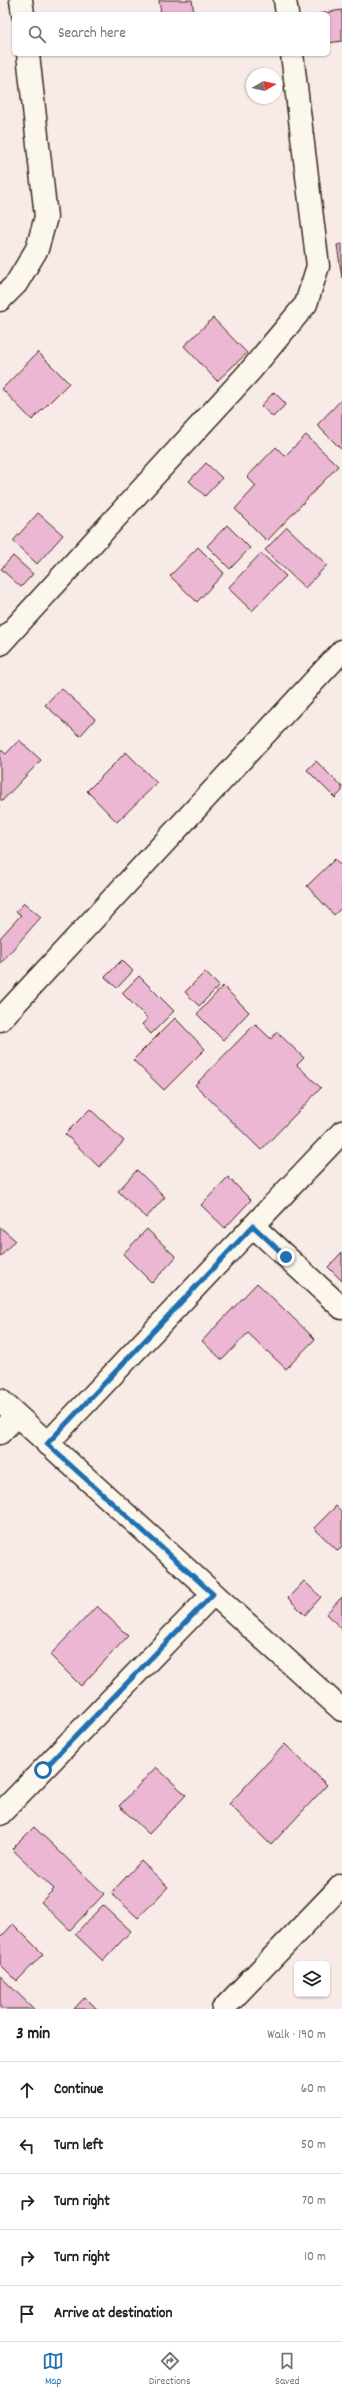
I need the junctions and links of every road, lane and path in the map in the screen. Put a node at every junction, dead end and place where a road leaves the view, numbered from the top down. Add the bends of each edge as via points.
1 (21, 0) edge
2 (285, 0) edge
3 (23, 12) edge
4 (287, 12) edge
5 (28, 56) edge
6 (292, 56) edge
7 (0, 300) edge
8 (0, 644) edge
9 (342, 651) edge
10 (3, 1011) edge
11 (342, 1132) edge
12 (253, 1226) junction
13 (342, 1308) edge
14 (0, 1400) edge
15 (16, 1416) junction
16 (0, 1433) edge
17 (47, 1444) junction
18 (213, 1594) junction
19 (342, 1710) edge
20 (0, 1814) edge
21 (342, 1885) edge
22 (223, 2009) edge

1 - 3 street
2 - 4 street
5 - 7 street via 46,217 37,249 16,284
6 - 8 street via 318,266 306,304 252,370
9 - 10 street
11 - 12 street
12 - 13 street
12 - 17 street
14 - 15 street
15 - 16 street
15 - 17 street
17 - 18 street
18 - 19 street
18 - 20 street
21 - 22 street

